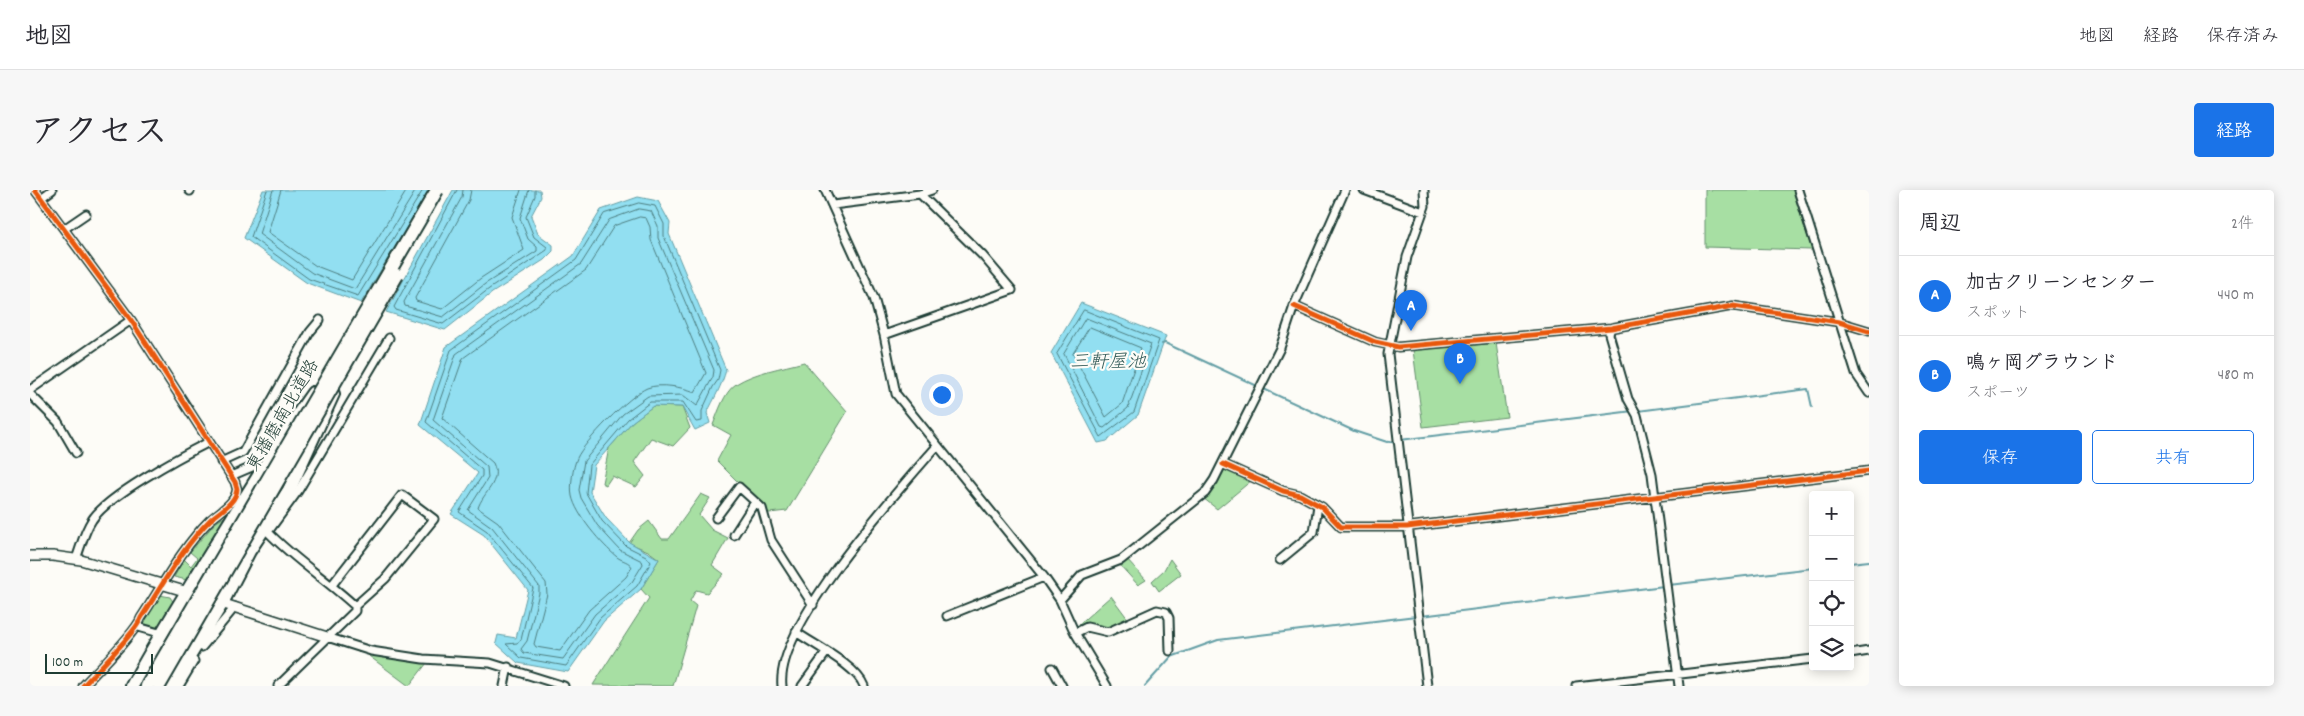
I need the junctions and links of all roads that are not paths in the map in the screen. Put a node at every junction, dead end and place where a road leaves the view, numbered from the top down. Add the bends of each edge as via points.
1 (36, 190) edge
2 (52, 190) edge
3 (437, 190) edge
4 (446, 190) edge
5 (825, 190) edge
6 (932, 190) edge
7 (1346, 190) edge
8 (1364, 190) edge
9 (1424, 190) edge
10 (1798, 190) edge
11 (920, 194) junction
12 (41, 198) junction
13 (833, 205) junction
14 (1423, 212) junction
15 (86, 214) dead end
16 (64, 229) junction
17 (1294, 306) junction
18 (131, 320) junction
19 (320, 320) dead end
20 (1839, 322) junction
21 (1611, 328) junction
22 (1869, 331) edge
23 (884, 336) junction
24 (389, 338) dead end
25 (1389, 346) junction
26 (342, 361) junction
27 (30, 390) edge
28 (1869, 393) edge
29 (30, 394) edge
30 (209, 442) junction
31 (937, 446) junction
32 (76, 453) dead end
33 (221, 462) junction
34 (1223, 464) junction
35 (252, 466) dead end
36 (1869, 471) edge
37 (231, 476) junction
38 (1656, 497) junction
39 (755, 502) junction
40 (1318, 505) junction
41 (716, 518) dead end
42 (1407, 527) junction
43 (734, 535) dead end
44 (30, 556) edge
45 (76, 560) junction
46 (1280, 560) dead end
47 (1044, 576) junction
48 (163, 584) junction
49 (332, 584) junction
50 (186, 591) junction
51 (1060, 600) junction
52 (222, 603) junction
53 (813, 605) junction
54 (355, 606) junction
55 (235, 607) junction
56 (947, 616) dead end
57 (138, 627) junction
58 (165, 631) junction
59 (796, 632) junction
60 (1075, 633) junction
61 (327, 638) junction
62 (1170, 651) dead end
63 (1869, 652) edge
64 (826, 653) junction
65 (1854, 654) edge
66 (1809, 658) edge
67 (508, 667) junction
68 (1052, 668) dead end
69 (1677, 675) junction
70 (82, 686) edge
71 (132, 686) edge
72 (147, 686) edge
73 (159, 686) edge
74 (171, 686) edge
75 (179, 686) edge
76 (278, 686) edge
77 (504, 686) edge
78 (564, 686) edge
79 (782, 686) edge
80 (802, 686) edge
81 (864, 686) edge
82 (1062, 686) edge
83 (1107, 686) edge
84 (1427, 686) edge
85 (1581, 686) edge
86 (1679, 686) edge

1 - 12 street
2 - 12 street
3 - 26 highway, 東播磨南北道路, bridge
4 - 26 highway, 東播磨南北道路, bridge
5 - 13 street
6 - 11 street
7 - 17 street
8 - 14 street
9 - 14 street
10 - 20 street
11 - 13 street
11 - 23 street via 983,256 1012,290
12 - 16 street
13 - 23 street via 874,298
14 - 25 street via 1407,257
15 - 16 street
16 - 18 street
17 - 25 street
17 - 34 street via 1280,348
18 - 27 street
18 - 30 street
19 - 33 street via 311,324 243,452
20 - 21 street via 1733,306
20 - 22 street
20 - 28 street via 1856,374
21 - 25 street via 1398,348
21 - 38 street via 1609,334 1646,446
23 - 31 street via 896,394
24 - 49 street via 298,491 268,532 289,553
25 - 42 street
26 - 50 highway, bridge via 289,426
26 - 52 highway, bridge via 314,438 288,490 249,551
26 - 72 highway, 東播磨南北道路, bridge
26 - 73 highway, 東播磨南北道路, bridge
29 - 32 street via 58,422
30 - 33 street
30 - 45 street via 169,463 98,512 84,535
31 - 47 street
31 - 53 street via 854,543
33 - 37 street
34 - 40 street via 1283,491 1300,494
34 - 51 street via 1205,493 1121,560 1082,575
35 - 37 street
36 - 38 street
37 - 48 street via 236,482 237,493 183,550
38 - 42 street
38 - 69 street
39 - 41 street via 738,487
39 - 43 street
39 - 53 street via 764,512 771,540
40 - 42 street via 1341,527
40 - 46 street via 1314,532
42 - 84 street
44 - 45 street
45 - 48 street
47 - 51 street
47 - 56 street
48 - 50 street
48 - 57 street
49 - 54 street
49 - 54 street via 402,495 434,518 385,579
50 - 52 street
50 - 58 highway
51 - 60 street
52 - 55 street
52 - 74 highway
53 - 59 street
54 - 61 street via 354,611
55 - 61 street
55 - 75 street via 204,644
57 - 58 street via 159,633
57 - 70 street
58 - 71 highway
59 - 64 street
59 - 79 street via 782,665
60 - 62 street via 1087,627 1108,632 1157,610 1166,612 1169,618
60 - 83 street
61 - 67 street via 371,651 414,658
61 - 76 street
63 - 65 street
64 - 80 street
64 - 81 street via 845,663
66 - 69 street
67 - 77 street
67 - 78 street
68 - 82 street
69 - 85 street
69 - 86 street

